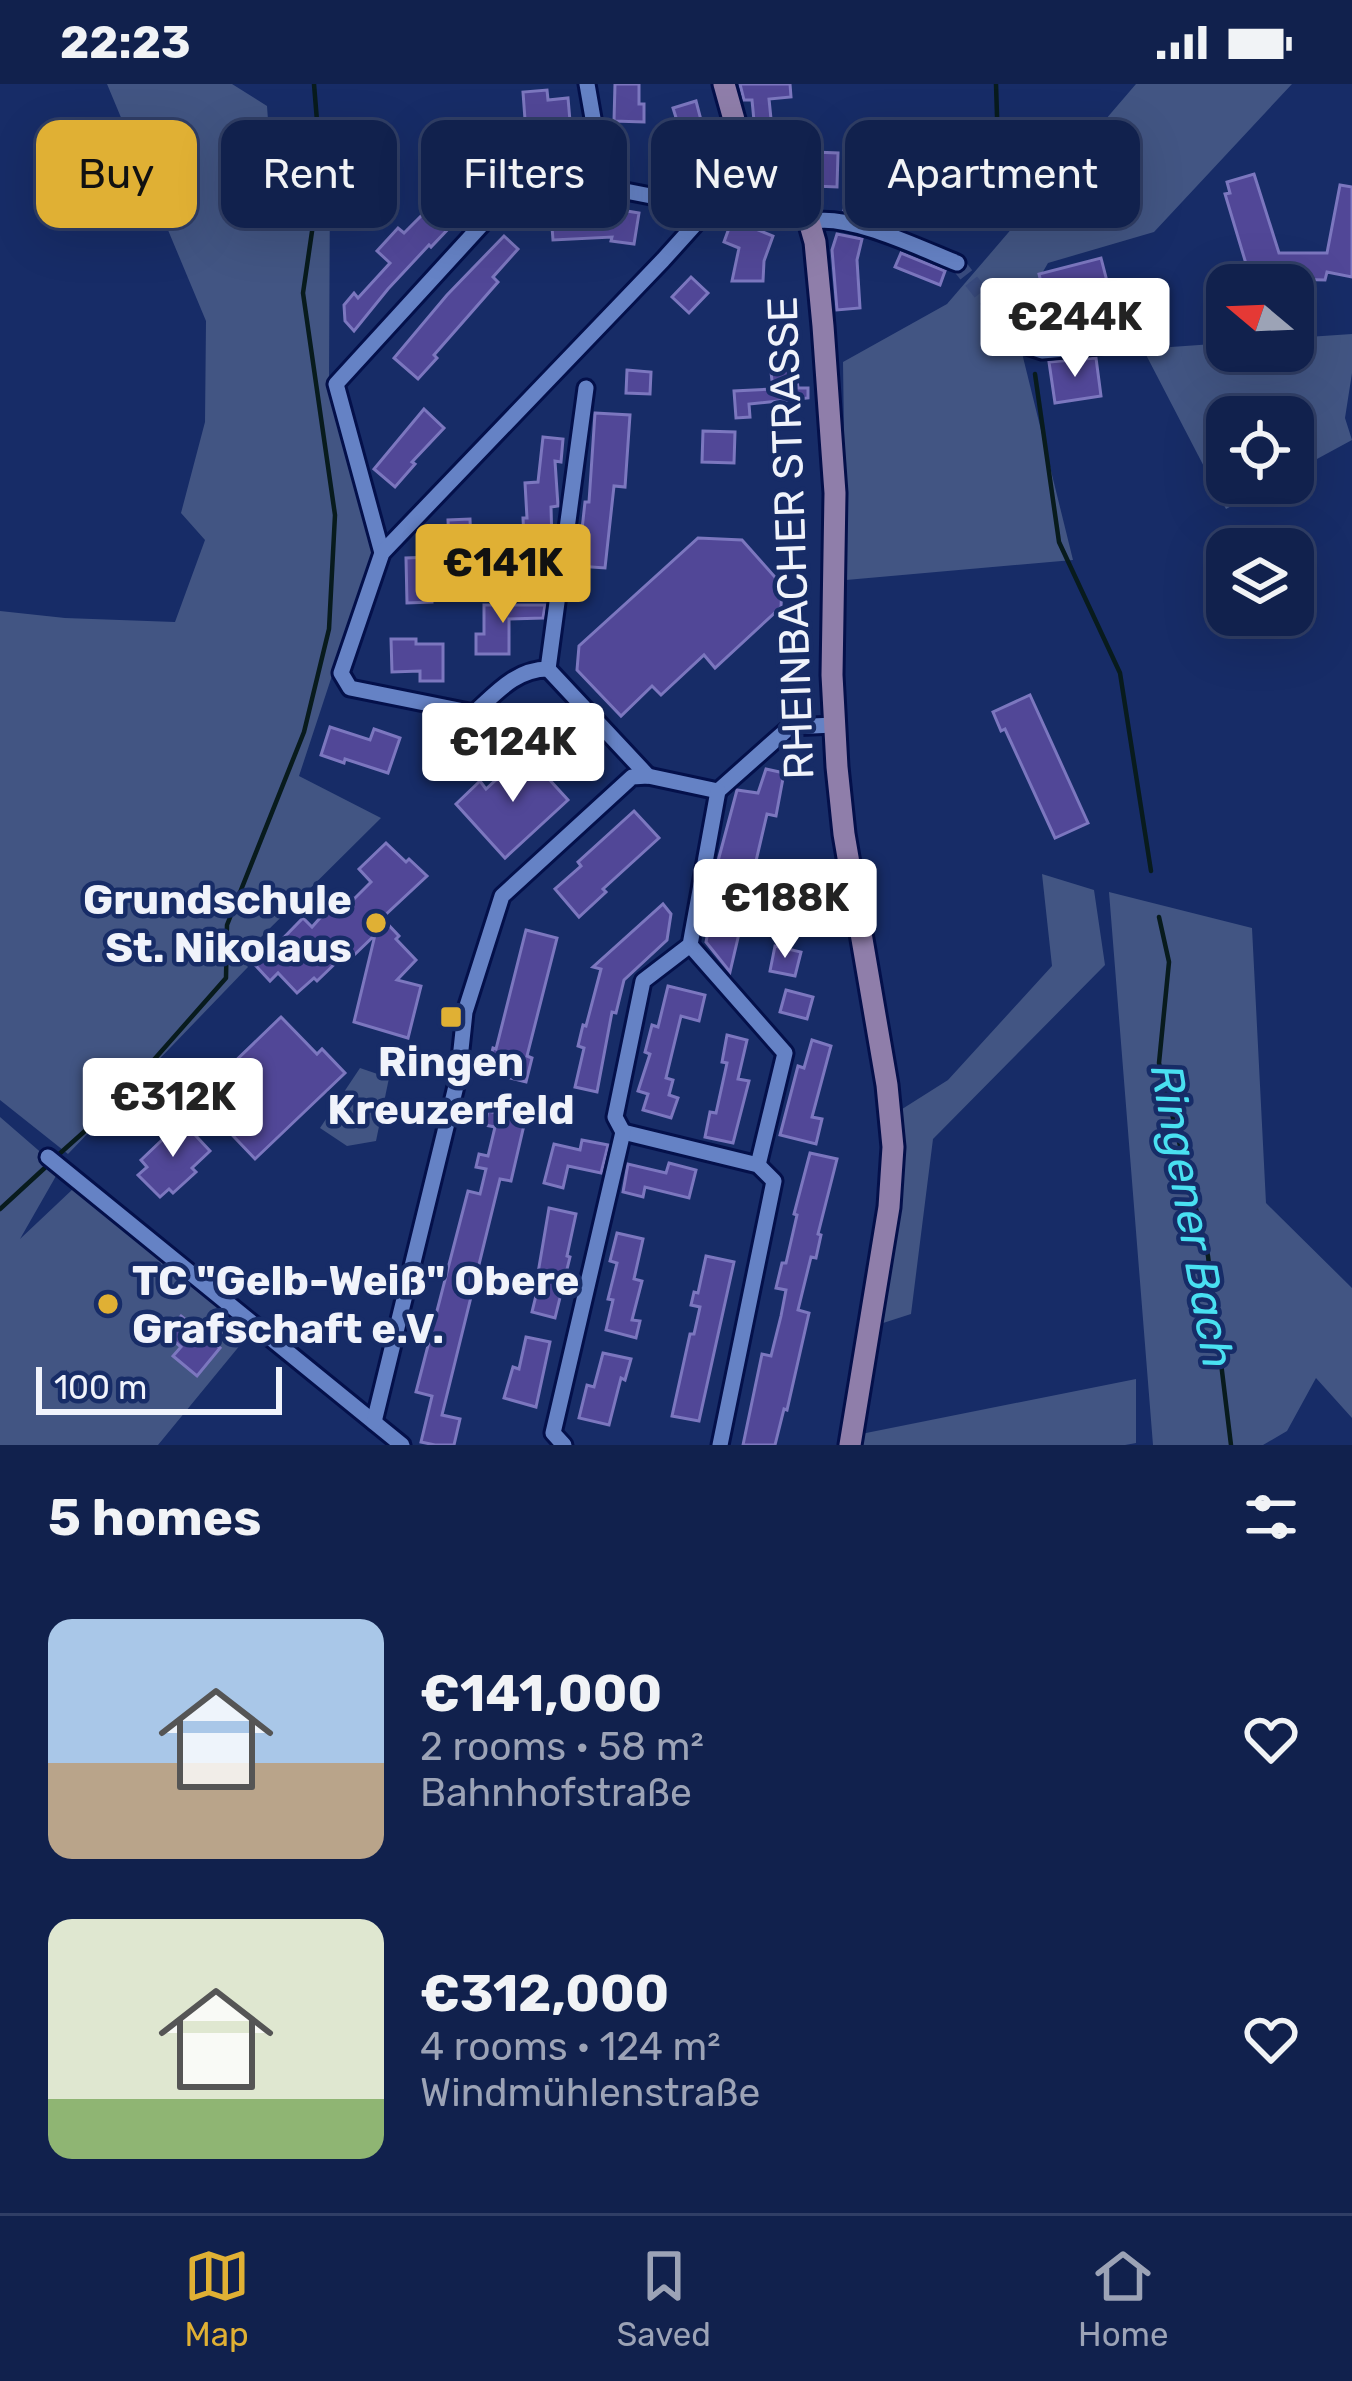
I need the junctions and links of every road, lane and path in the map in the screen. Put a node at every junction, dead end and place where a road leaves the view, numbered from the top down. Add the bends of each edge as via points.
1 (586, 84) edge
2 (724, 84) edge
3 (593, 120) edge
4 (734, 120) edge
5 (821, 220) edge
6 (478, 228) edge
7 (692, 228) edge
8 (811, 228) edge
9 (957, 263) tunnel mouth
10 (1002, 320) tunnel mouth
11 (1142, 342) dead end
12 (586, 388) dead end
13 (382, 553) junction
14 (548, 669) junction
15 (834, 724) junction
16 (649, 776) junction
17 (718, 791) junction
18 (690, 945) junction
19 (622, 1132) junction
20 (48, 1156) dead end
21 (758, 1166) junction
22 (374, 1422) junction
23 (402, 1445) edge
24 (564, 1445) edge
25 (720, 1445) edge
26 (850, 1445) edge

1 - 3 street
2 - 4 main road
5 - 9 street
6 - 13 street via 336,383
7 - 13 street
8 - 15 main road, RHEINBACHER STRASSE via 835,493
10 - 11 street via 1024,345 1042,351
12 - 14 street
13 - 14 street via 341,673 350,688 474,713 512,679
14 - 16 street
15 - 17 street via 790,727
15 - 26 main road, RHEINBACHER STRASSE via 892,1147
16 - 17 street
16 - 22 street via 632,777 502,896 465,1012 458,1078
17 - 18 street
18 - 19 street via 643,981 615,1117
18 - 21 street via 785,1053
19 - 21 street
19 - 24 street via 554,1432
20 - 22 street
21 - 25 street via 774,1181
22 - 23 street

